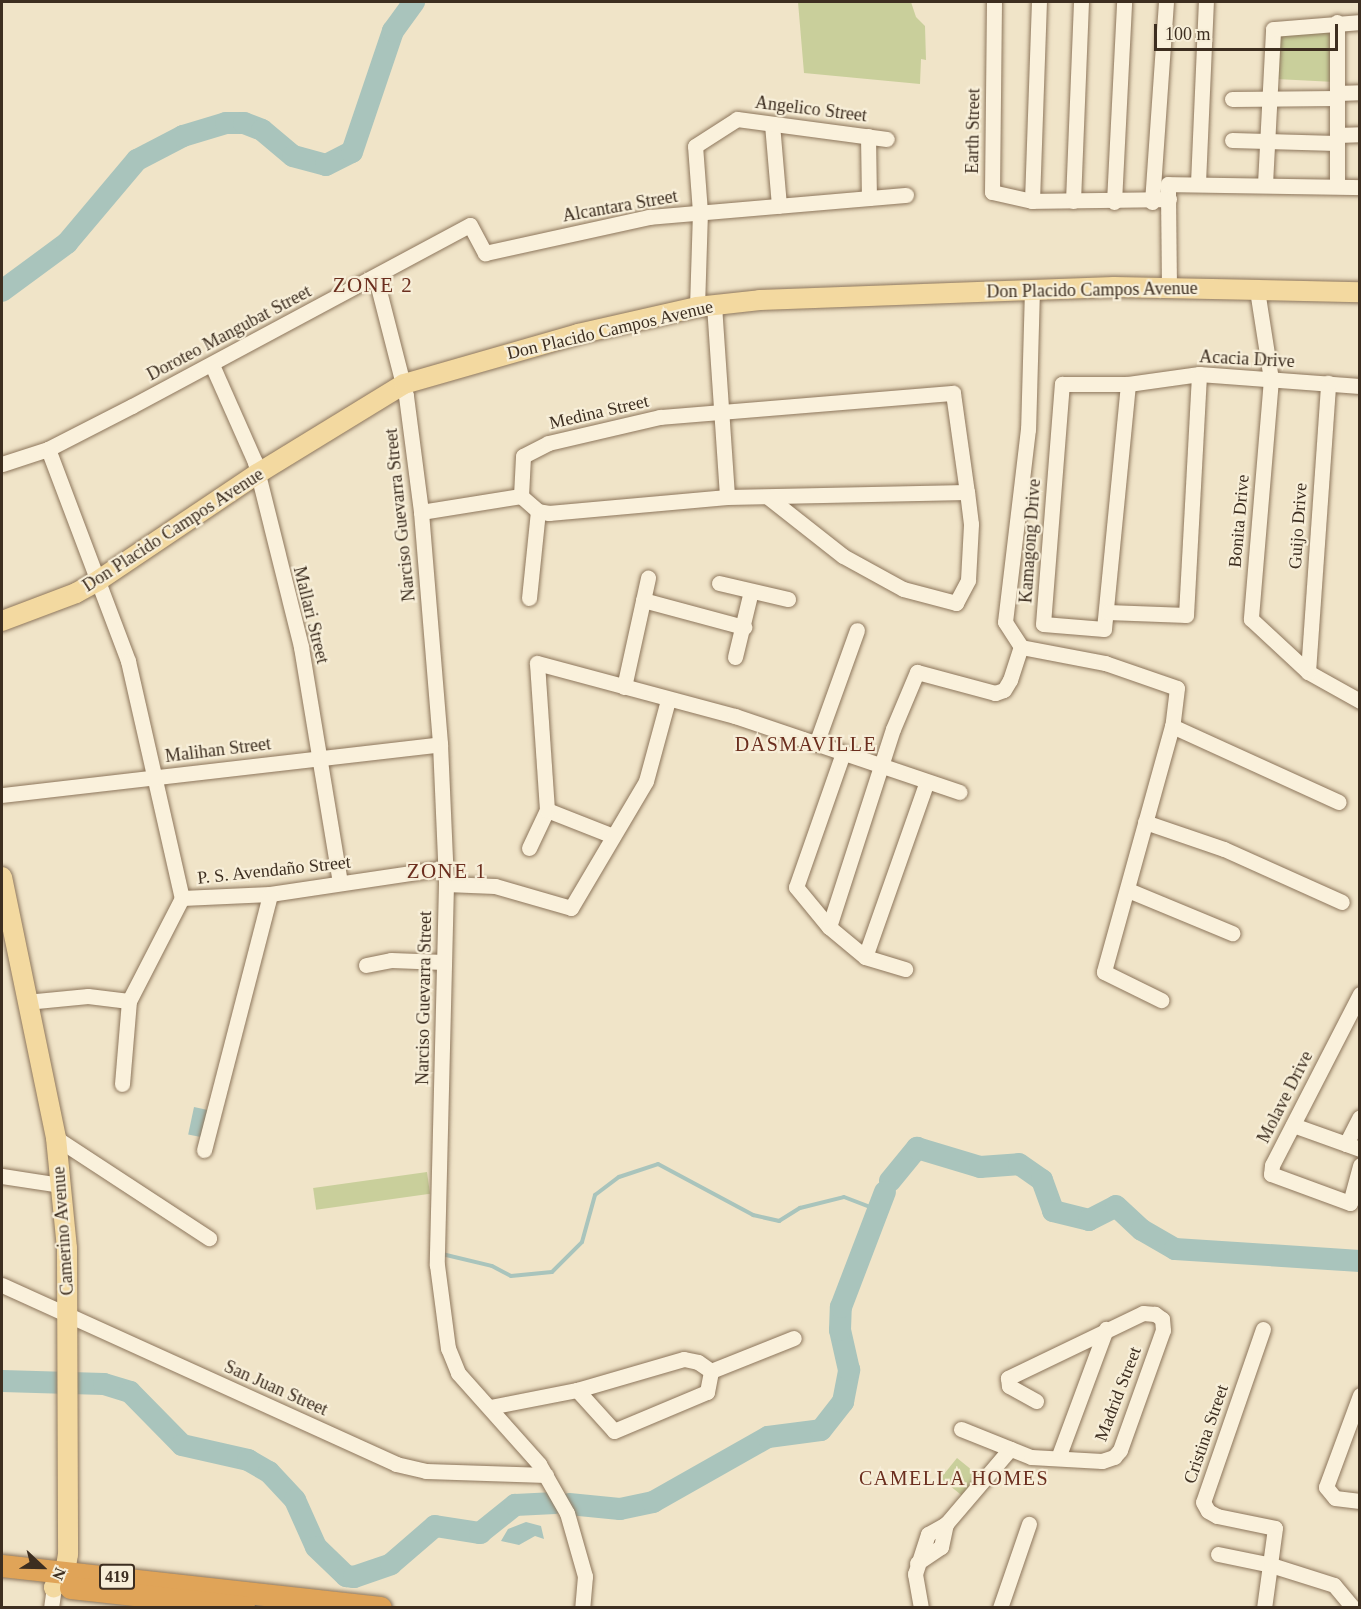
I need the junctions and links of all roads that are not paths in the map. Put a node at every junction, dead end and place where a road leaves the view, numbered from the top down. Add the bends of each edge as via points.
1 (994, 2) edge
2 (1040, 2) edge
3 (1081, 2) edge
4 (1124, 2) edge
5 (1166, 2) edge
6 (1206, 2) edge
7 (1337, 22) junction
8 (1359, 22) edge
9 (1359, 92) edge
10 (1337, 95) junction
11 (1269, 98) junction
12 (1232, 99) dead end
13 (772, 123) junction
14 (1359, 134) edge
15 (868, 136) junction
16 (887, 139) dead end
17 (1336, 139) junction
18 (1232, 140) dead end
19 (1266, 140) junction
20 (1198, 183) junction
21 (1265, 184) junction
22 (1336, 186) junction
23 (1359, 187) edge
24 (1168, 192) junction
25 (906, 195) dead end
26 (869, 198) junction
27 (1032, 201) junction
28 (1073, 201) junction
29 (1114, 202) junction
30 (1152, 202) junction
31 (779, 206) junction
32 (700, 212) junction
33 (470, 225) joint
34 (376, 279) junction
35 (1170, 288) junction
36 (1032, 289) junction
37 (1257, 290) junction
38 (1359, 292) edge
39 (705, 306) junction
40 (212, 365) junction
41 (1198, 374) junction
42 (1271, 379) junction
43 (1328, 383) junction
44 (404, 384) junction
45 (1062, 384) joint
46 (1128, 384) junction
47 (1359, 386) edge
48 (723, 409) junction
49 (48, 449) junction
50 (2, 464) edge
51 (257, 474) junction
52 (967, 492) junction
53 (521, 496) junction
54 (727, 497) junction
55 (768, 497) junction
56 (538, 511) junction
57 (421, 512) junction
58 (648, 578) dead end
59 (99, 580) junction
60 (719, 583) dead end
61 (751, 591) junction
62 (529, 598) dead end
63 (788, 599) dead end
64 (644, 600) junction
65 (1108, 612) junction
66 (2, 621) edge
67 (744, 627) junction
68 (857, 630) dead end
69 (1021, 647) junction
70 (735, 657) dead end
71 (1308, 672) junction
72 (624, 687) junction
73 (668, 700) junction
74 (1359, 701) edge
75 (1172, 726) junction
76 (440, 744) junction
77 (816, 744) junction
78 (843, 753) junction
79 (321, 757) junction
80 (882, 767) junction
81 (157, 776) junction
82 (926, 784) junction
83 (959, 792) dead end
84 (2, 795) edge
85 (1339, 802) dead end
86 (548, 810) junction
87 (1145, 822) junction
88 (613, 836) junction
89 (529, 848) dead end
90 (445, 868) junction
91 (2, 877) edge
92 (340, 883) junction
93 (446, 884) junction
94 (1128, 890) junction
95 (270, 894) junction
96 (182, 898) junction
97 (1342, 902) dead end
98 (829, 927) junction
99 (1232, 933) dead end
100 (865, 957) junction
101 (444, 962) junction
102 (366, 965) dead end
103 (905, 969) dead end
104 (1359, 994) edge
105 (1161, 1000) dead end
106 (129, 1001) junction
107 (26, 1002) junction
108 (122, 1084) dead end
109 (1359, 1116) edge
110 (1293, 1125) junction
111 (56, 1138) junction
112 (1353, 1147) edge
113 (204, 1150) dead end
114 (1359, 1165) edge
115 (2, 1176) edge
116 (61, 1185) junction
117 (209, 1239) dead end
118 (2, 1285) edge
119 (68, 1315) junction
120 (1107, 1329) junction
121 (1263, 1329) dead end
122 (794, 1338) dead end
123 (711, 1371) junction
124 (577, 1390) junction
125 (1359, 1395) edge
126 (1036, 1401) dead end
127 (490, 1407) junction
128 (1356, 1413) edge
129 (961, 1429) dead end
130 (1010, 1449) junction
131 (1058, 1458) junction
132 (546, 1475) junction
133 (1359, 1501) edge
134 (1029, 1524) dead end
135 (1218, 1554) dead end
136 (1271, 1565) junction
137 (2, 1566) edge
138 (2, 1580) edge
139 (57, 1589) edge
140 (219, 1597) junction
141 (246, 1608) edge
142 (381, 1608) edge
143 (582, 1608) edge
144 (921, 1608) edge
145 (1000, 1608) edge
146 (1264, 1608) edge
147 (1353, 1608) edge

1 - 27 street, Earth Street via 992,192
2 - 27 street
3 - 28 street
4 - 29 street
5 - 30 street
6 - 20 street
7 - 8 street
7 - 10 street
7 - 11 street via 1273,29
9 - 10 street
10 - 11 street
10 - 17 street
11 - 12 street
11 - 19 street
13 - 15 street, Angelico Street
13 - 31 street
13 - 32 street, Angelico Street via 737,119 695,146
14 - 17 street
15 - 16 street, Angelico Street
15 - 26 street
17 - 19 street
17 - 22 street
18 - 19 street
19 - 21 street
20 - 21 street, Earth Street
20 - 24 street, Earth Street
21 - 22 street, Earth Street
22 - 23 street, Earth Street
24 - 30 street, Earth Street
24 - 35 street
25 - 26 street
26 - 31 street
27 - 28 street, Earth Street
28 - 29 street, Earth Street
29 - 30 street, Earth Street
31 - 32 street
32 - 33 street, Alcantara Street via 649,217 485,253
32 - 39 street, Alcantara Street
33 - 34 street, Doroteo Mangubat Street
34 - 40 street, Doroteo Mangubat Street
34 - 44 street, Narciso Guevarra Street
35 - 36 main road, Don Placido Campos Avenue
35 - 37 main road, Don Placido Campos Avenue
36 - 39 main road, Don Placido Campos Avenue
36 - 69 street via 1028,429 1005,622
37 - 38 main road, Don Placido Campos Avenue
37 - 42 street, Bonita Drive
39 - 44 main road, Don Placido Campos Avenue via 578,334
39 - 48 street
40 - 49 street, Doroteo Mangubat Street
40 - 51 street, Mallari Street
41 - 42 street, Acacia Drive
41 - 46 street, Acacia Drive
41 - 65 street via 1186,615
42 - 43 street, Acacia Drive
42 - 71 street, Bonita Drive via 1251,619
43 - 47 street, Acacia Drive
43 - 71 street, Guijo Drive
44 - 51 main road, Don Placido Campos Avenue
44 - 57 street, Narciso Guevarra Street
45 - 46 street, Acacia Drive
45 - 65 street, Kamagong Drive via 1043,624 1104,629
46 - 65 street
48 - 52 street via 953,393
48 - 53 street, Medina Street via 660,417 548,443 523,456
48 - 54 street
49 - 50 street, Doroteo Mangubat Street
49 - 59 street
51 - 59 main road, Don Placido Campos Avenue
51 - 79 street, Mallari Street via 301,647
52 - 55 street
52 - 55 street via 968,580 956,603 903,589 843,556
53 - 56 street
53 - 57 street
54 - 55 street
54 - 56 street
56 - 62 street
57 - 76 street, Narciso Guevarra Street
58 - 64 street
59 - 66 main road, Don Placido Campos Avenue via 76,593
59 - 81 street via 128,661
60 - 61 street
61 - 63 street
61 - 67 street
64 - 67 street
64 - 72 street
67 - 70 street
68 - 77 street
69 - 75 street via 1105,663 1177,688
69 - 80 street via 1010,680 1004,690 995,693 917,672
71 - 74 street, Bonita Drive
72 - 73 street
72 - 86 street via 537,663
73 - 77 street via 735,716
73 - 88 street via 646,781
75 - 85 street
75 - 87 street
76 - 79 street, Malihan Street
76 - 90 street, Narciso Guevarra Street
77 - 78 street
78 - 80 street
78 - 98 street via 796,887
79 - 81 street, Malihan Street
79 - 92 street, Mallari Street
80 - 82 street
80 - 98 street
81 - 84 street, Malihan Street
81 - 96 street
82 - 83 street
82 - 100 street
86 - 88 street
86 - 89 street
87 - 94 street
87 - 97 street via 1224,849
88 - 93 street via 571,908 495,886
90 - 92 street, P. S. Avendaño Street
90 - 93 street, Narciso Guevarra Street
91 - 107 main road, Camerino Avenue
92 - 95 street, P. S. Avendaño Street
93 - 101 street, Narciso Guevarra Street
94 - 99 street
94 - 105 street via 1104,972
95 - 96 street, P. S. Avendaño Street
95 - 113 street
96 - 106 street, P. S. Avendaño Street
98 - 100 street
100 - 103 street
101 - 102 street via 391,960
101 - 127 street, Narciso Guevarra Street via 437,1264 452,1362
104 - 110 street, Molave Drive
106 - 107 street via 87,996
106 - 108 street
107 - 111 main road, Camerino Avenue
109 - 112 street
110 - 112 street
110 - 114 street, Molave Drive via 1271,1174 1350,1203
111 - 116 main road, Camerino Avenue
111 - 117 street
115 - 116 street
116 - 119 main road, Camerino Avenue
118 - 119 street, San Juan Street
119 - 132 street, San Juan Street via 396,1464 426,1471
119 - 139 main road, Camerino Avenue via 68,1422
120 - 126 street via 1008,1378 1009,1386
120 - 131 street
120 - 131 street, Madrid Street via 1143,1313 1155,1314 1162,1320 1163,1330 1120,1450 1102,1461
121 - 136 street, Cristina Street via 1203,1502 1217,1516 1275,1528
122 - 123 street
123 - 124 street via 684,1359
123 - 124 street via 707,1392 614,1431
124 - 127 street
125 - 128 street
127 - 132 street, Narciso Guevarra Street
128 - 133 street via 1326,1487 1335,1498
129 - 130 street, Madrid Street
130 - 131 street, Madrid Street via 1031,1457
130 - 144 street via 946,1524 928,1534 916,1563
132 - 143 street, Narciso Guevarra Street via 567,1513 580,1551 585,1576
134 - 145 street
135 - 136 street
136 - 146 street, Cristina Street
136 - 147 street via 1334,1585
137 - 139 highway, 419
138 - 139 highway, 419
139 - 140 highway, 419
140 - 141 highway, 419
140 - 142 highway, 419

